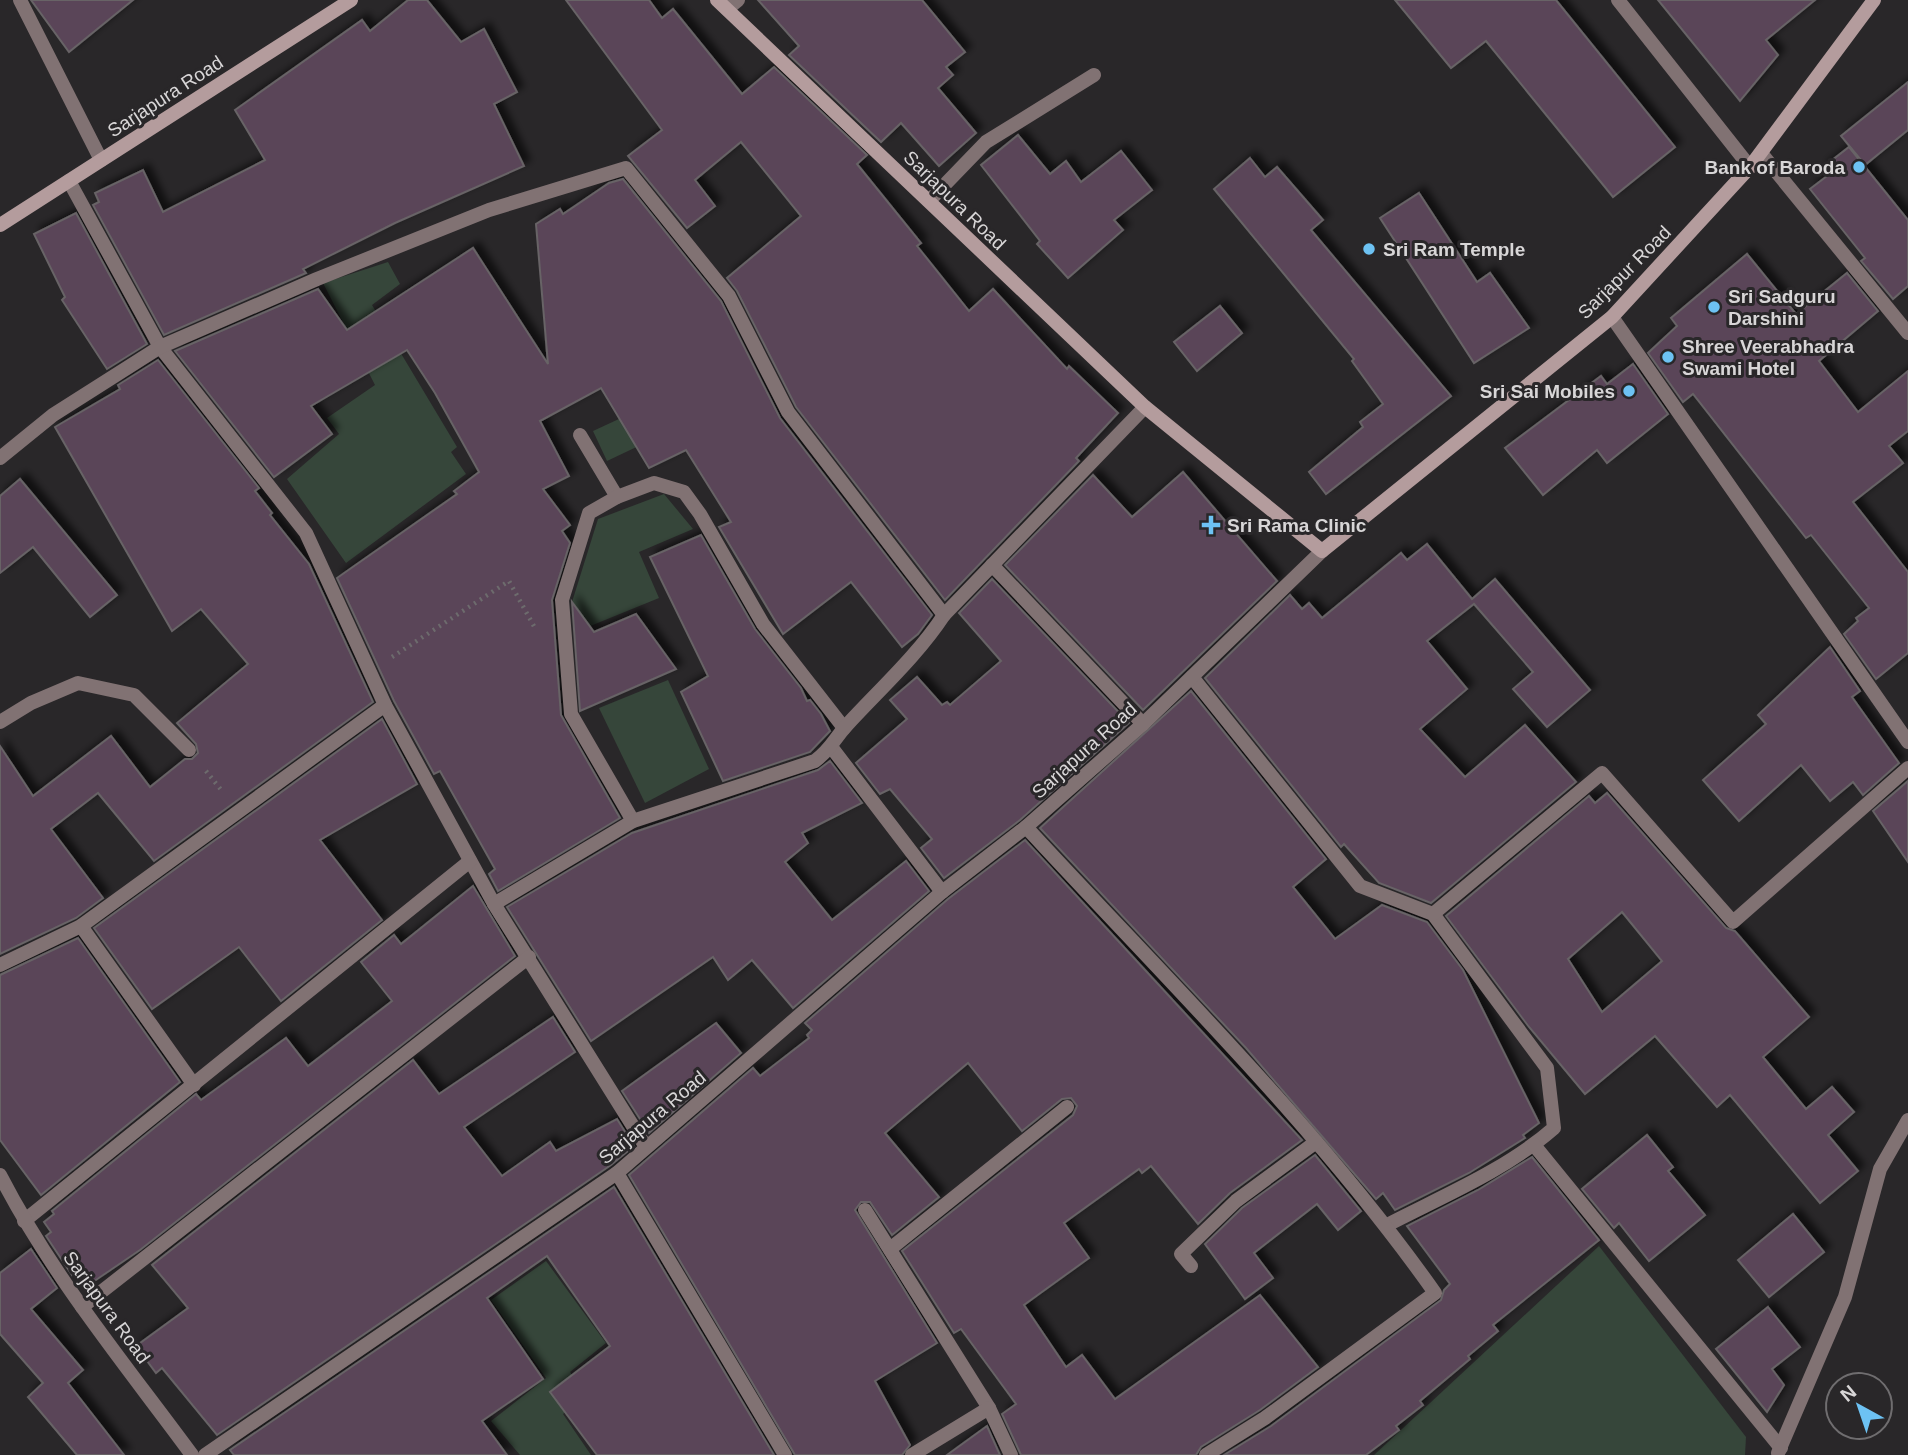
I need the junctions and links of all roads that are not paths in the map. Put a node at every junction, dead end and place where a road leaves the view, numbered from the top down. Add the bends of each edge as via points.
1 (20, 0) edge
2 (351, 0) edge
3 (1618, 0) edge
4 (1874, 0) edge
5 (728, 3) edge
6 (1094, 75) dead end
7 (1761, 153) junction
8 (101, 160) junction
9 (1750, 167) junction
10 (69, 181) junction
11 (929, 201) junction
12 (0, 225) edge
13 (1612, 317) junction
14 (1908, 333) edge
15 (160, 347) junction
16 (1145, 407) junction
17 (580, 435) dead end
18 (0, 458) edge
19 (617, 497) junction
20 (1322, 551) junction
21 (992, 565) junction
22 (944, 615) junction
23 (1192, 677) junction
24 (386, 705) junction
25 (0, 722) edge
26 (1143, 724) junction
27 (844, 729) junction
28 (1908, 742) edge
29 (832, 748) junction
30 (189, 750) road end
31 (1908, 768) edge
32 (633, 821) junction
33 (1026, 827) junction
34 (470, 861) junction
35 (942, 892) junction
36 (494, 904) junction
37 (1433, 914) junction
38 (80, 926) junction
39 (529, 957) junction
40 (0, 965) edge
41 (194, 1085) junction
42 (1067, 1107) dead end
43 (1908, 1119) edge
44 (1316, 1142) junction
45 (1534, 1145) junction
46 (646, 1147) junction
47 (617, 1173) junction
48 (0, 1175) edge
49 (865, 1210) dead end
50 (23, 1221) junction
51 (1387, 1225) junction
52 (890, 1249) junction
53 (1191, 1266) dead end
54 (82, 1307) junction
55 (989, 1408) junction
56 (1779, 1452) edge
57 (192, 1455) edge
58 (205, 1455) edge
59 (785, 1455) edge
60 (912, 1455) edge
61 (1011, 1455) edge
62 (1206, 1455) edge

1 - 8 street
2 - 8 main road, Sarjapura Road
3 - 9 street
4 - 7 main road, Sarjapur Road
5 - 11 main road, Sarjapura Road
6 - 11 street via 986,142
7 - 9 main road, Sarjapur Road
7 - 14 street
8 - 10 main road, Sarjapura Road
9 - 13 main road, Sarjapur Road
10 - 12 main road, Sarjapura Road
10 - 15 street
11 - 16 main road, Sarjapura Road
13 - 20 main road, Sarjapur Road
13 - 28 street
15 - 18 street via 53,415
15 - 22 street via 489,210 626,168 729,296 788,412
15 - 24 street via 306,533
16 - 20 main road, Sarjapura Road
16 - 21 street
17 - 19 street
19 - 27 street via 654,482 684,492 763,624
19 - 32 street via 589,513 562,600 571,714
20 - 23 street, Sarjapura Road
21 - 22 street
21 - 26 street
22 - 27 street via 926,642
23 - 26 street, Sarjapura Road
23 - 37 street via 1360,886
24 - 34 street
24 - 38 street
25 - 30 street via 78,682 134,695
26 - 33 street, Sarjapura Road
27 - 29 street
29 - 32 street via 814,761
29 - 35 street
31 - 37 street via 1734,922 1602,773
32 - 36 street
33 - 35 street, Sarjapura Road
33 - 44 street
34 - 36 street
34 - 41 street
35 - 46 street, Sarjapura Road
36 - 39 street
37 - 45 street via 1547,1068 1554,1128
38 - 40 street
38 - 41 street
39 - 46 street
39 - 54 street
41 - 50 street
42 - 52 street
43 - 56 street via 1880,1169 1845,1297
44 - 51 street
44 - 53 street via 1236,1201 1181,1254
45 - 51 street
45 - 56 street
46 - 47 street, Sarjapura Road
47 - 58 street, Sarjapura Road
47 - 59 street
48 - 50 street, Sarjapura Road
49 - 52 street
50 - 54 street, Sarjapura Road
51 - 62 street via 1434,1293 1265,1418
52 - 55 street
54 - 57 street, Sarjapura Road
55 - 60 street
55 - 61 street

